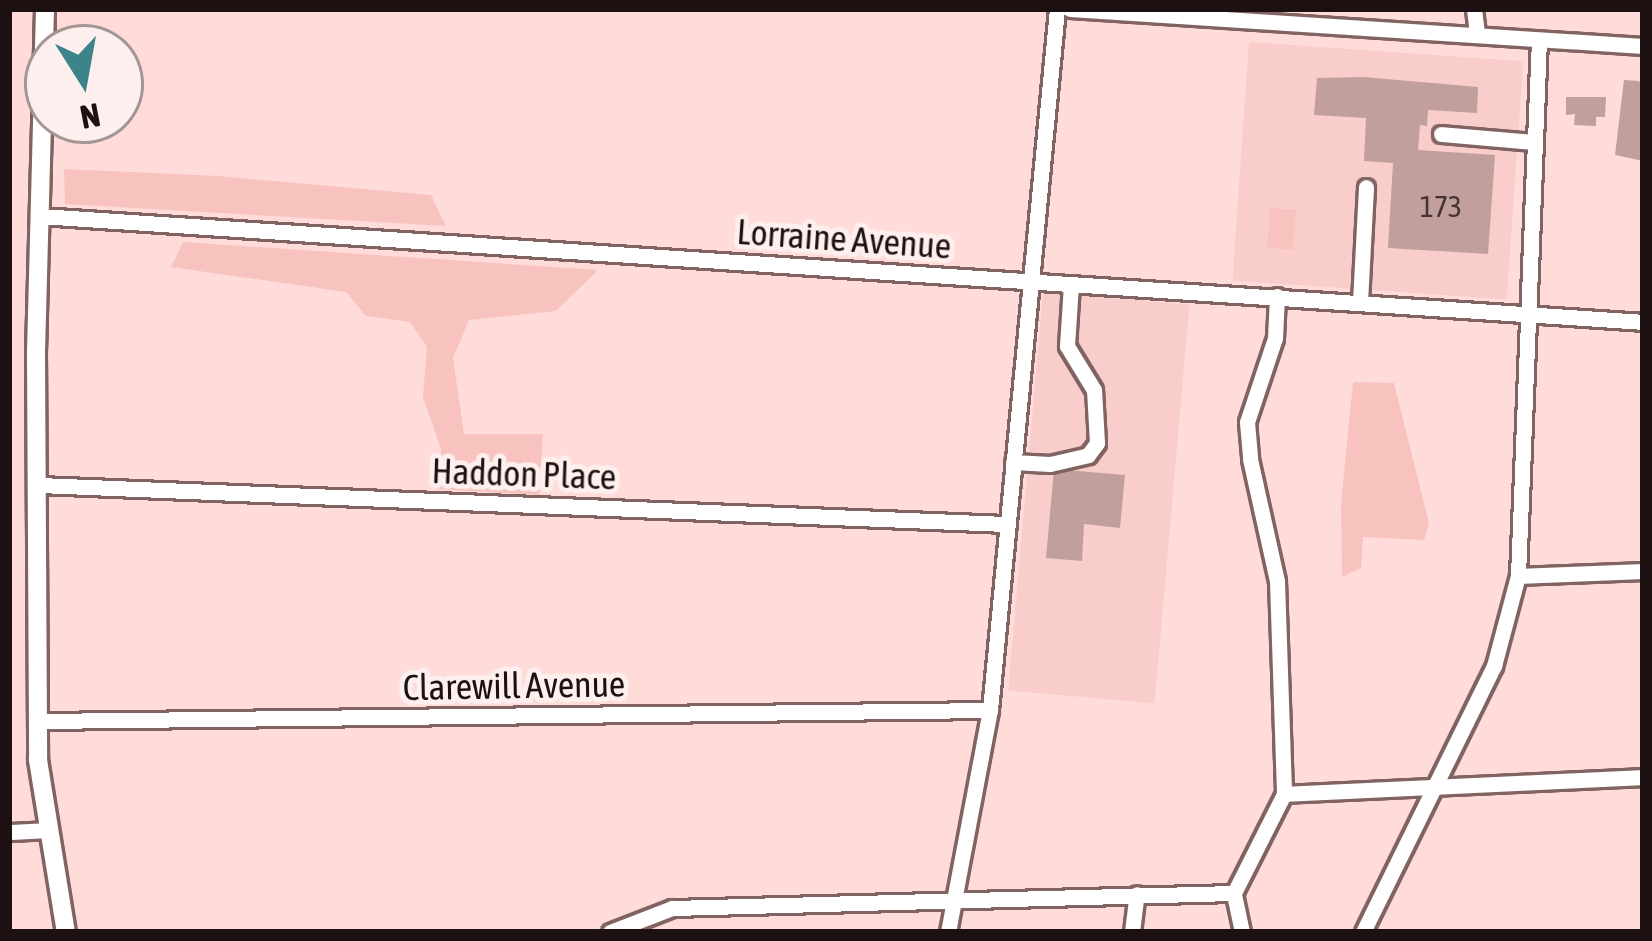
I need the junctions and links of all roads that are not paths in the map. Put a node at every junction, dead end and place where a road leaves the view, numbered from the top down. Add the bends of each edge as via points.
1 (45, 9) edge
2 (1057, 9) edge
3 (1070, 9) edge
4 (1474, 9) edge
5 (1477, 35) junction
6 (1539, 40) junction
7 (1643, 46) edge
8 (1442, 134) dead end
9 (1535, 142) junction
10 (1366, 187) dead end
11 (40, 216) junction
12 (1031, 281) junction
13 (1071, 284) junction
14 (1277, 296) junction
15 (1360, 302) junction
16 (1530, 315) junction
17 (1643, 322) edge
18 (1013, 462) junction
19 (39, 485) junction
20 (1007, 524) junction
21 (1643, 571) edge
22 (1518, 576) junction
23 (990, 710) junction
24 (39, 722) junction
25 (1643, 777) edge
26 (1436, 784) junction
27 (1284, 794) junction
28 (46, 830) junction
29 (9, 832) edge
30 (1234, 892) junction
31 (1137, 894) junction
32 (955, 901) junction
33 (65, 932) edge
34 (610, 932) edge
35 (948, 932) edge
36 (1132, 932) edge
37 (1242, 932) edge
38 (1363, 932) edge

1 - 11 main road
2 - 12 street
3 - 5 street
4 - 5 street
5 - 6 street
6 - 7 street
6 - 9 street
8 - 9 street
9 - 16 street
10 - 15 street
11 - 12 street, Lorraine Avenue
11 - 19 main road
12 - 13 street, Lorraine Avenue
12 - 18 street
13 - 14 street, Lorraine Avenue
13 - 18 street via 1067,346 1094,390 1097,442 1088,454
14 - 15 street, Lorraine Avenue
14 - 27 street via 1276,338 1247,422 1277,581
15 - 16 street, Lorraine Avenue
16 - 17 street, Lorraine Avenue
16 - 22 street
18 - 20 street
19 - 20 street, Haddon Place
19 - 24 main road
20 - 23 street
21 - 22 street
22 - 26 street via 1494,666
23 - 24 street, Clarewill Avenue
23 - 32 street
24 - 28 main road
25 - 26 street
26 - 27 street
26 - 38 street
27 - 30 street
28 - 29 street
28 - 33 main road
30 - 31 street
30 - 37 street
31 - 32 street
31 - 36 street
32 - 34 street via 672,908
32 - 35 street

